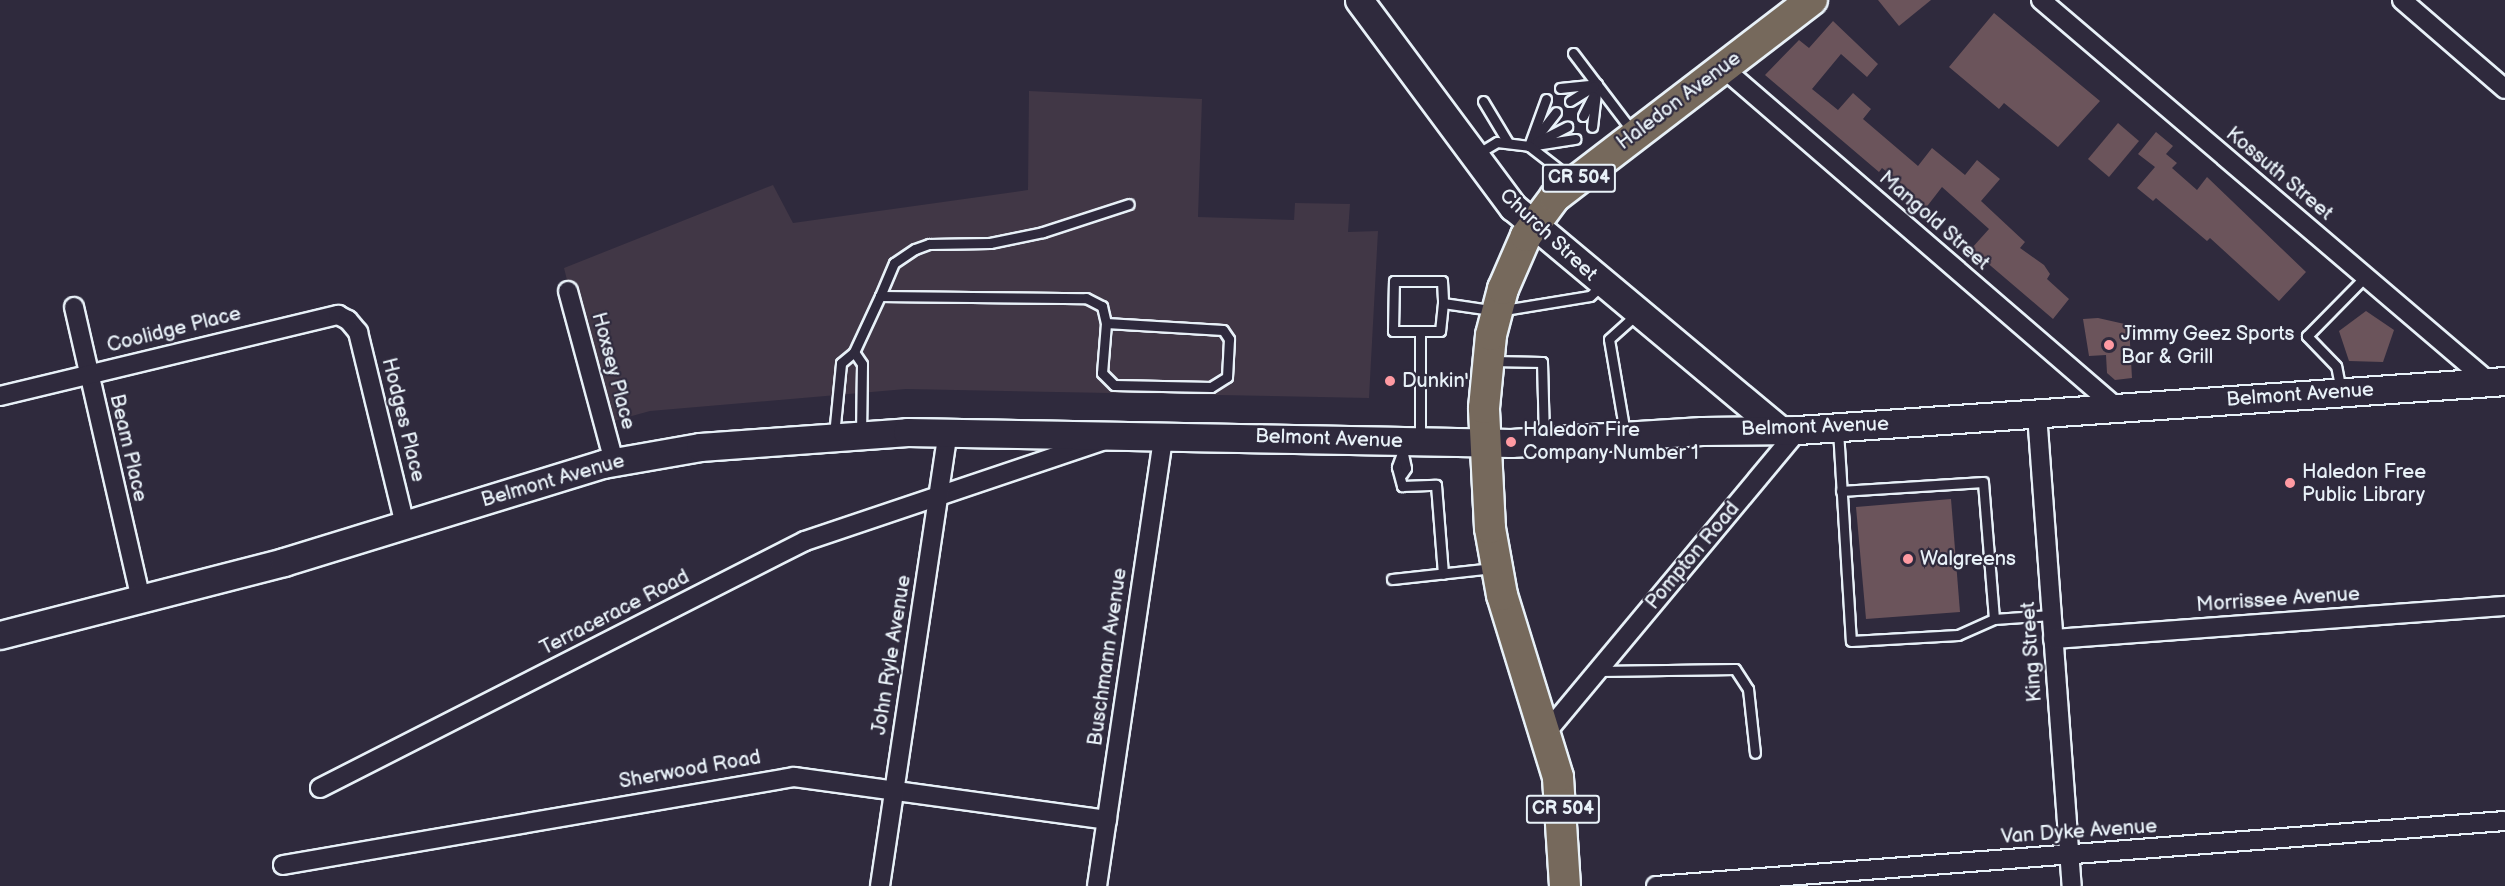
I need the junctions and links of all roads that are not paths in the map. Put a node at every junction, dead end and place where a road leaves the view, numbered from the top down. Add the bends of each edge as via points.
1 (1359, 0) edge
2 (1812, 0) edge
3 (2041, 0) edge
4 (2402, 0) edge
5 (1573, 53) dead end
6 (1722, 67) junction
7 (1597, 84) junction
8 (1560, 88) dead end
9 (2505, 89) edge
10 (1546, 99) dead end
11 (1483, 101) dead end
12 (1570, 101) dead end
13 (1556, 112) dead end
14 (1583, 116) dead end
15 (1592, 127) dead end
16 (1567, 128) dead end
17 (1634, 134) junction
18 (1575, 139) dead end
19 (1507, 141) junction
20 (1529, 146) junction
21 (1472, 157) junction
22 (1574, 182) junction
23 (1130, 204) dead end
24 (1532, 225) junction
25 (2366, 277) junction
26 (1602, 285) junction
27 (568, 291) dead end
28 (880, 296) junction
29 (1443, 303) junction
30 (74, 307) dead end
31 (1498, 311) junction
32 (1637, 314) junction
33 (1106, 323) junction
34 (356, 327) joint
35 (1420, 331) junction
36 (854, 352) junction
37 (1488, 361) junction
38 (88, 375) junction
39 (2497, 382) edge
40 (2342, 393) junction
41 (0, 396) edge
42 (2117, 408) junction
43 (2037, 414) junction
44 (1838, 428) junction
45 (1789, 430) junction
46 (948, 432) junction
47 (1123, 434) junction
48 (1164, 434) junction
49 (861, 435) junction
50 (834, 436) junction
51 (1625, 436) junction
52 (1544, 441) junction
53 (1485, 443) junction
54 (1408, 446) junction
55 (614, 462) junction
56 (1841, 491) junction
57 (939, 496) junction
58 (405, 525) junction
59 (1496, 567) junction
60 (1443, 574) junction
61 (1392, 579) dead end
62 (141, 599) junction
63 (2505, 606) edge
64 (2051, 615) junction
65 (1994, 619) junction
66 (0, 635) edge
67 (2053, 639) junction
68 (1592, 677) junction
69 (1545, 734) junction
70 (1755, 753) dead end
71 (320, 788) dead end
72 (894, 788) junction
73 (1107, 820) junction
74 (2505, 821) edge
75 (2070, 855) junction
76 (283, 865) dead end
77 (879, 886) edge
78 (1097, 886) edge
79 (1565, 886) edge
80 (1656, 886) edge
81 (2072, 886) edge

1 - 21 main road, Church Street
2 - 6 main road, Haledon Avenue / CR 504
3 - 25 street, Kossuth Street
4 - 9 street
5 - 7 lane
6 - 17 main road, Haledon Avenue / CR 504
6 - 42 street, Mangold Street
7 - 8 lane
7 - 12 lane
7 - 14 lane
7 - 15 lane
7 - 17 lane
10 - 20 lane
11 - 19 lane
13 - 20 lane
16 - 20 lane
17 - 22 main road, Haledon Avenue / CR 504
18 - 20 lane
19 - 20 lane
19 - 21 lane
20 - 22 lane via 1561,166
21 - 24 main road, Church Street
22 - 24 main road, Haledon Avenue / CR 504
23 - 28 lane via 1011,239 915,249 894,263
24 - 26 main road, Church Street
24 - 31 main road, Haledon Avenue / CR 504
25 - 39 street, Kossuth Street
25 - 40 lane via 2307,336 2336,366
26 - 31 lane via 1590,296
26 - 32 main road, Church Street
27 - 55 street, Hoxsey Place
28 - 33 lane via 1086,298 1102,306
28 - 36 lane
29 - 31 lane
29 - 35 lane via 1440,331
29 - 35 lane via 1442,281 1394,281 1394,331
30 - 38 street, Beam Place
31 - 37 main road, Haledon Avenue / CR 504
32 - 45 main road, Church Street
32 - 51 lane via 1609,339
33 - 33 lane via 1223,330 1229,339 1227,377 1211,387 1114,385 1102,373
34 - 38 street, Coolidge Place via 348,320 326,315
34 - 58 street, Hodges Place
35 - 54 lane
36 - 49 lane via 862,364
36 - 50 lane via 839,369
37 - 52 lane via 1542,362
37 - 53 main road, Haledon Avenue / CR 504
38 - 41 street, Coolidge Place
38 - 62 street, Beam Place
39 - 40 main road, Belmont Avenue
40 - 42 main road, Belmont Avenue
42 - 43 main road, Belmont Avenue
43 - 44 main road, Belmont Avenue
43 - 64 street, King Street
44 - 45 main road, Belmont Avenue
44 - 56 lane
45 - 51 main road, Belmont Avenue
45 - 68 street, Pompton Road
46 - 47 main road, Belmont Avenue
46 - 49 main road, Belmont Avenue
46 - 57 street, John Ryle Avenue
47 - 48 main road, Belmont Avenue
47 - 57 street, Belmont Avenue
48 - 54 main road, Belmont Avenue
48 - 73 street, Buschmann Avenue
49 - 50 main road, Belmont Avenue
50 - 55 main road, Belmont Avenue via 700,447
51 - 52 main road, Belmont Avenue
52 - 53 main road, Belmont Avenue
53 - 54 main road, Belmont Avenue
53 - 59 main road, CR 504
54 - 60 lane via 1397,467 1402,474 1402,486 1436,485
55 - 58 main road, Belmont Avenue
56 - 65 lane via 1983,482
56 - 65 lane via 1851,640 1958,635
57 - 71 street, Terracerace Road via 805,541
57 - 72 street, John Ryle Avenue
58 - 62 main road, Belmont Avenue
59 - 60 lane
59 - 69 main road, CR 504
60 - 61 lane
62 - 66 main road, Belmont Avenue
63 - 67 street, Morrissee Avenue
64 - 65 lane
64 - 67 street, King Street
67 - 75 street, King Street
68 - 69 street, Pompton Road
68 - 70 lane via 1735,669 1748,689
69 - 79 main road, CR 504 via 1563,804
72 - 73 street, Sherwood Road
72 - 76 street, Sherwood Road via 775,778
72 - 77 street, John Ryle Avenue
73 - 78 street, Buschmann Avenue
74 - 75 street, Van Dyke Avenue
75 - 80 street, Van Dyke Avenue
75 - 81 street, King Street

